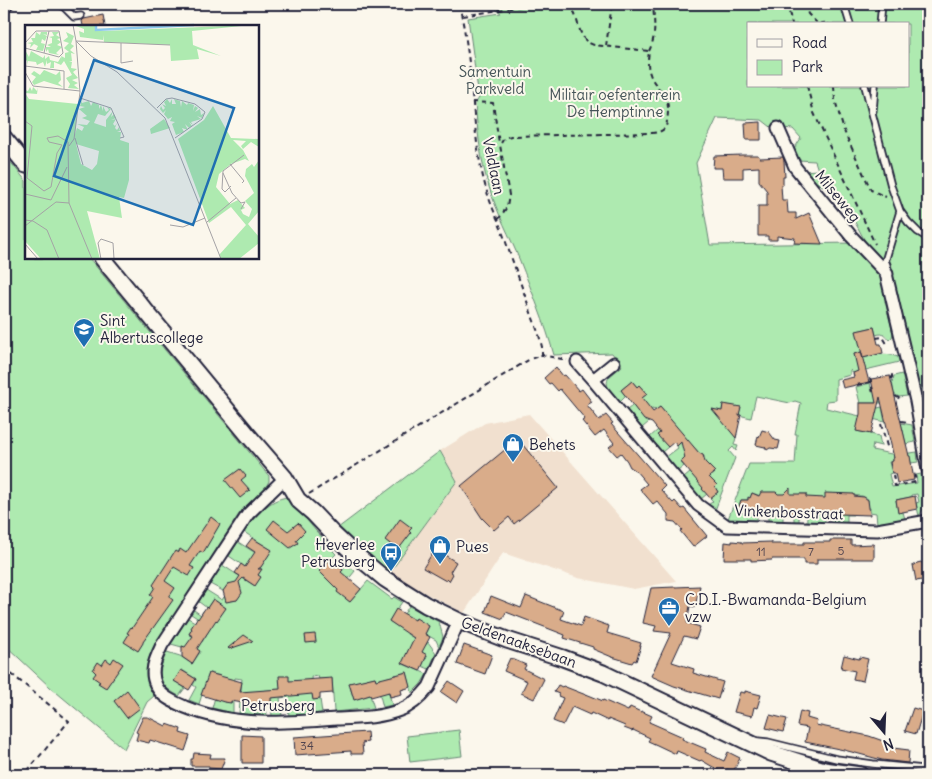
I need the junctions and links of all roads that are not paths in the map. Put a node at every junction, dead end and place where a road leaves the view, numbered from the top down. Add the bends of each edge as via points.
1 (11, 4) edge
2 (61, 4) edge
3 (844, 4) edge
4 (882, 4) edge
5 (4, 10) edge
6 (80, 16) dead end
7 (849, 22) edge
8 (880, 22) edge
9 (865, 88) edge
10 (875, 88) edge
11 (872, 116) junction
12 (778, 128) dead end
13 (4, 138) edge
14 (25, 164) edge
15 (900, 211) junction
16 (928, 238) edge
17 (103, 259) edge
18 (886, 270) junction
19 (577, 362) road end
20 (614, 363) dead end
21 (594, 380) junction
22 (928, 470) edge
23 (285, 478) junction
24 (928, 521) edge
25 (459, 621) junction
26 (746, 740) junction
27 (928, 770) edge
28 (860, 775) edge

1 - 5 lane
2 - 6 lane via 74,17
3 - 7 lane
4 - 8 lane
9 - 11 lane
10 - 11 lane
11 - 15 lane
12 - 18 street, Milseweg via 795,167 852,236
13 - 14 street
15 - 16 lane via 918,232
15 - 18 lane
17 - 23 street, Geldenaaksebaan
18 - 22 street, Milseweg
19 - 21 street, Vinkenbosstraat
20 - 21 street
21 - 24 street, Vinkenbosstraat via 698,505 727,526 877,530
23 - 25 street, Geldenaaksebaan via 306,494 332,533 349,549 426,605
23 - 25 street, Petrusberg via 248,514 162,645 154,663 153,678 164,696 189,708 239,721 287,723 388,714 409,706 424,694
25 - 26 street, Geldenaaksebaan via 603,673
26 - 27 lane, Geldenaaksebaan via 768,742 837,759
26 - 28 street, Geldenaaksebaan via 772,753 824,770

